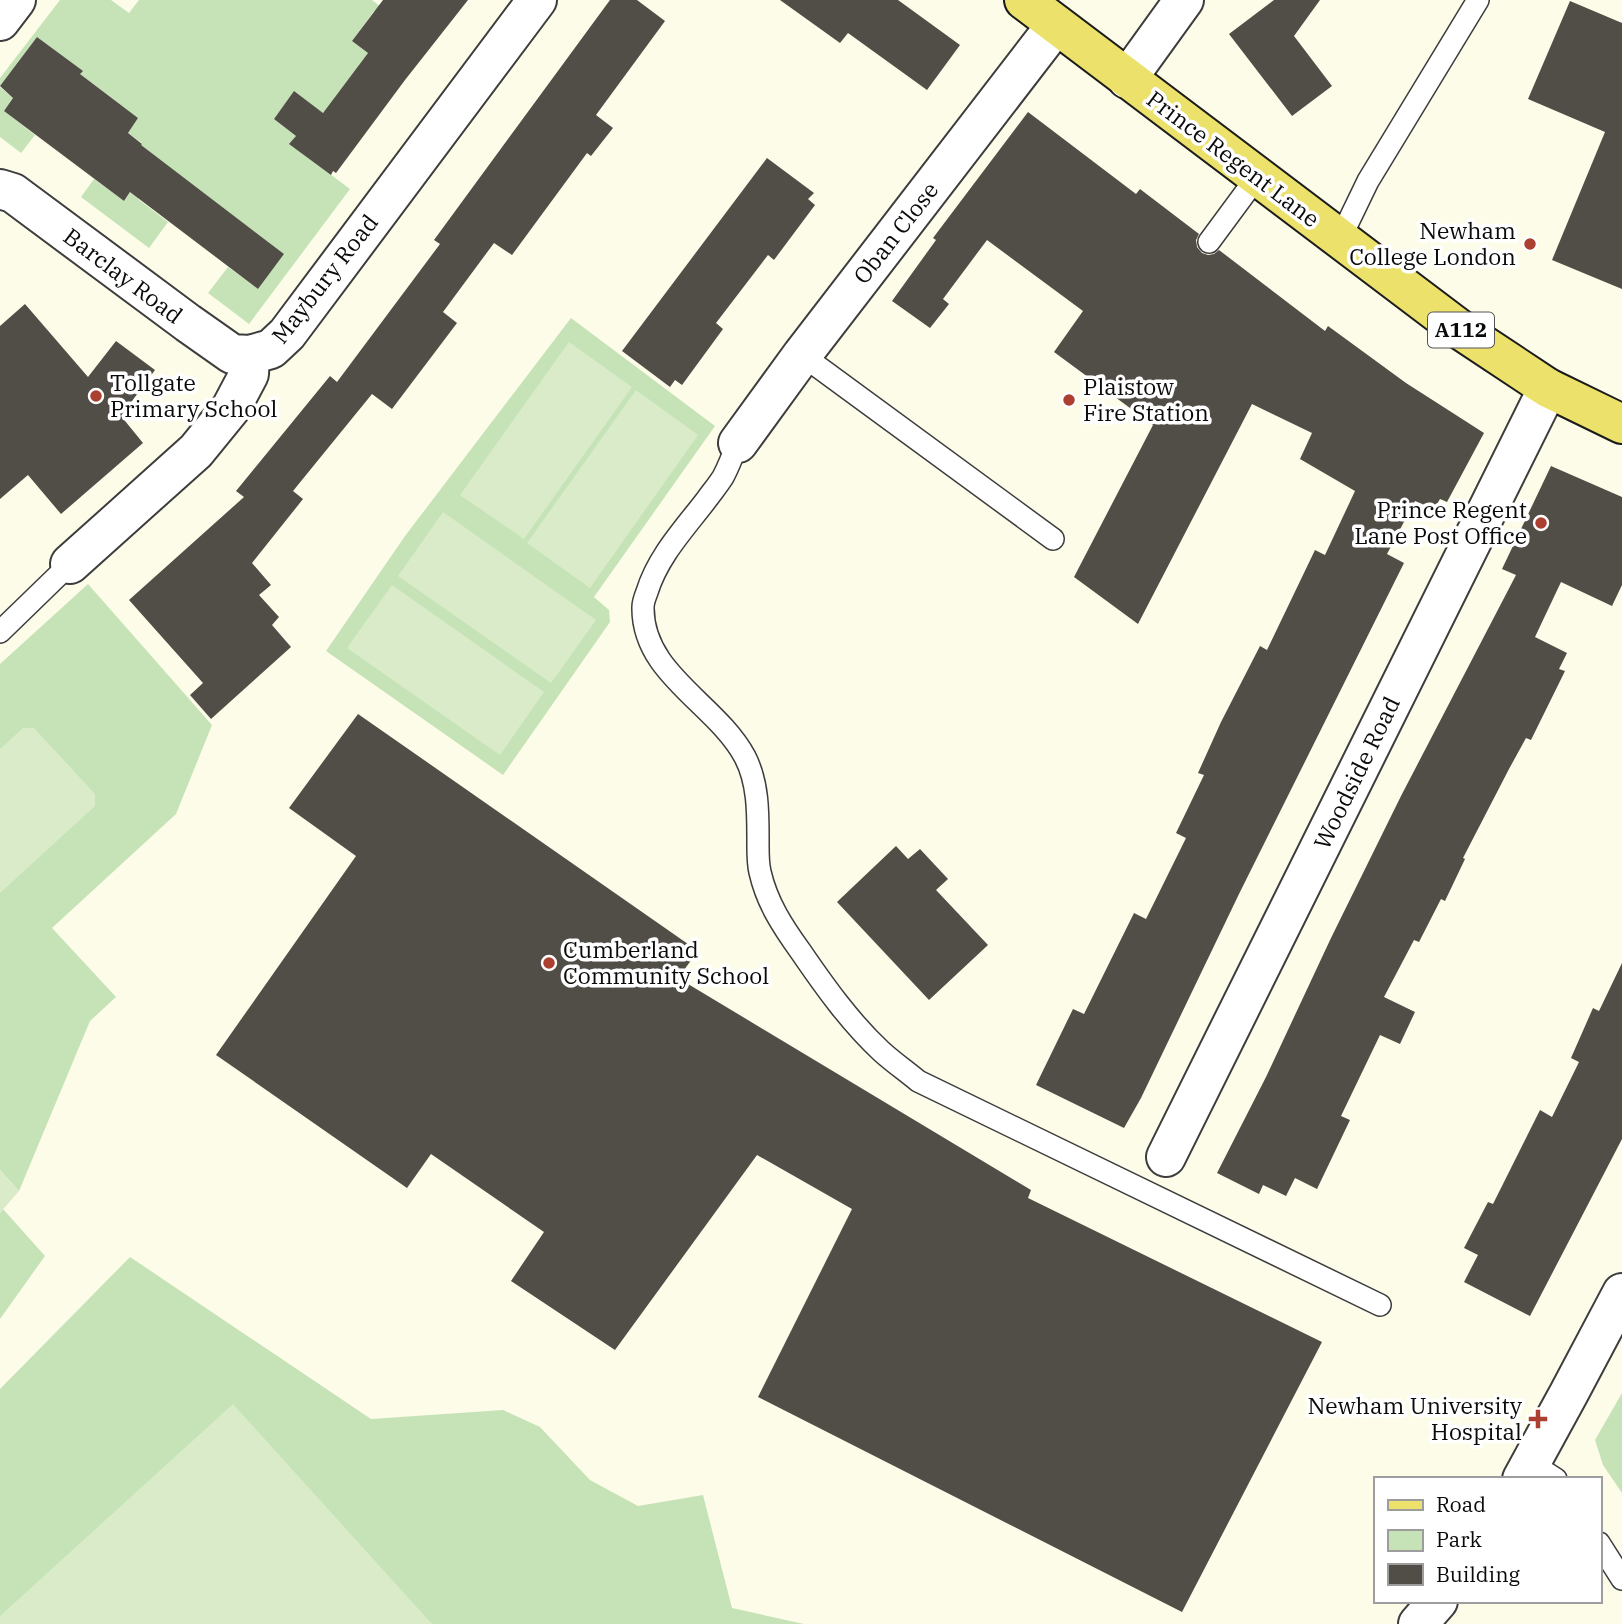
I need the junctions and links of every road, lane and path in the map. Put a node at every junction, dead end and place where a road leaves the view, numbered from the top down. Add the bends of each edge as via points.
1 (16, 0) edge
2 (537, 0) edge
3 (1024, 0) edge
4 (1184, 0) edge
5 (1478, 0) edge
6 (0, 21) edge
7 (1056, 25) junction
8 (1127, 79) junction
9 (1257, 177) junction
10 (0, 189) edge
11 (1340, 239) junction
12 (1209, 242) dead end
13 (250, 355) junction
14 (802, 355) junction
15 (1548, 388) junction
16 (1622, 424) edge
17 (738, 443) joint
18 (1053, 539) dead end
19 (70, 564) joint
20 (0, 632) edge
21 (1166, 1157) joint
22 (1148, 1192) junction
23 (1622, 1293) edge
24 (1380, 1305) dead end
25 (1536, 1473) edge
26 (1601, 1546) edge
27 (1622, 1579) edge
28 (1436, 1603) edge
29 (1418, 1624) edge

1 - 6 street
2 - 13 street, Maybury Road via 287,334 271,349
3 - 7 main road, Prince Regent Lane / A112
4 - 8 street
5 - 11 lane via 1368,181
7 - 8 main road, Prince Regent Lane / A112
7 - 14 street, Oban Close
8 - 9 main road, Prince Regent Lane / A112
9 - 11 main road, Prince Regent Lane / A112
9 - 12 lane
10 - 13 street, Barclay Road via 13,193 232,354
11 - 15 main road, Prince Regent Lane / A112 via 1462,331
13 - 19 street, Maybury Road via 249,374 231,408 195,451
14 - 17 street, Oban Close
14 - 18 lane
15 - 16 main road, Prince Regent Lane / A112
15 - 21 street, Woodside Road
17 - 22 lane via 722,478 671,545 651,580 643,604 644,625 669,673 719,721 747,761 755,785 759,869 779,921 850,1019 918,1081
19 - 20 lane
21 - 22 lane
22 - 24 lane
23 - 25 street
26 - 27 lane
28 - 29 street

